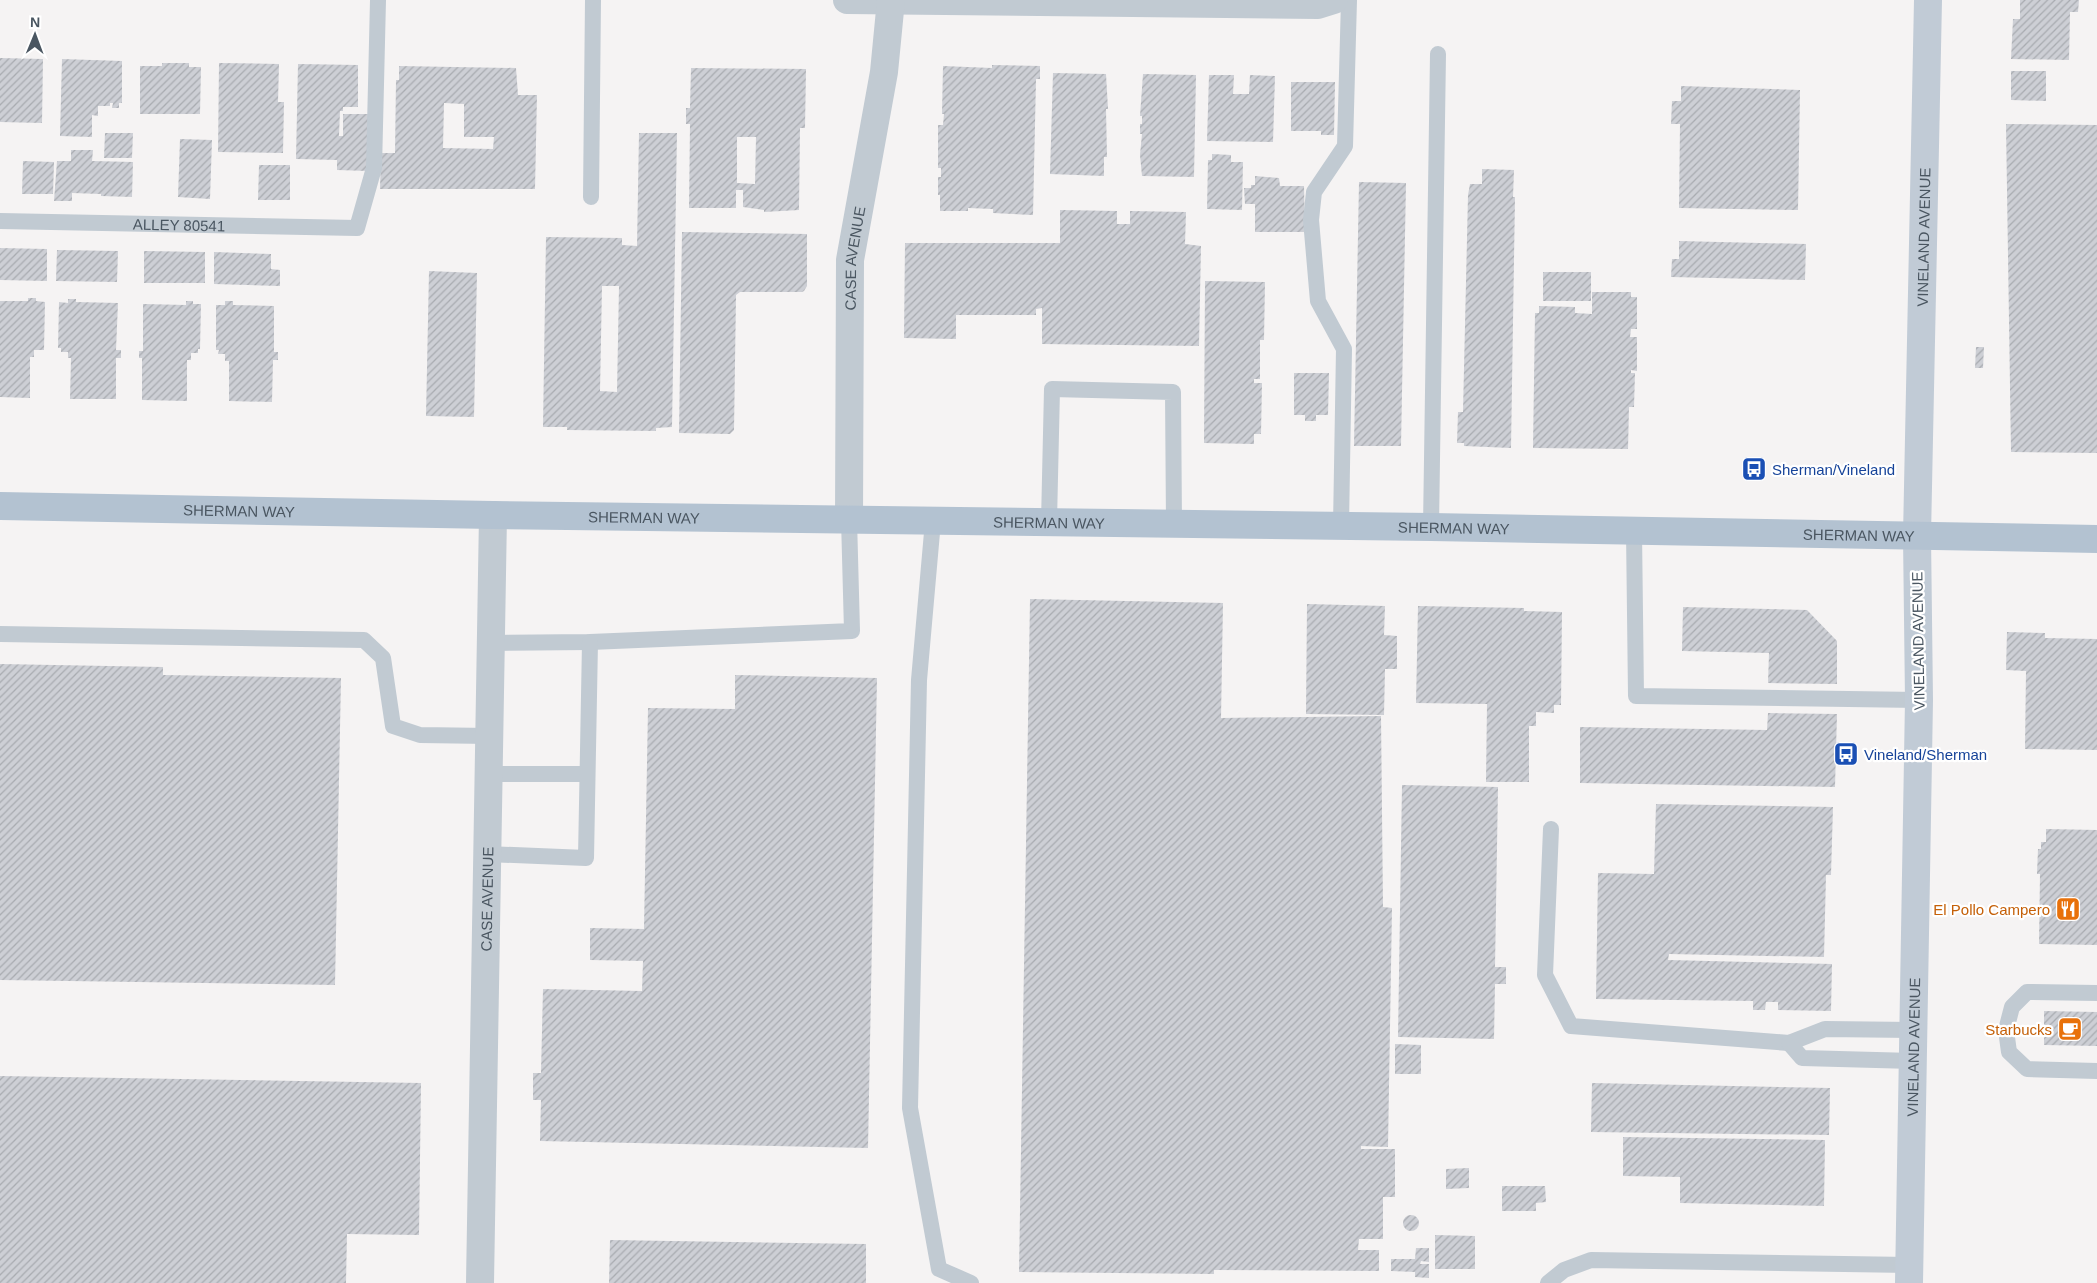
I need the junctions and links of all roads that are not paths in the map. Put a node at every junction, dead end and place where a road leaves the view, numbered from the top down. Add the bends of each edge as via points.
1 (378, 0) edge
2 (593, 0) edge
3 (847, 0) edge
4 (891, 0) edge
5 (1334, 0) edge
6 (1349, 0) edge
7 (1928, 0) edge
8 (1438, 54) dead end
9 (591, 197) dead end
10 (0, 221) edge
11 (0, 506) edge
12 (493, 515) junction
13 (849, 519) junction
14 (933, 521) junction
15 (1049, 522) junction
16 (1174, 524) junction
17 (1341, 526) junction
18 (1431, 527) junction
19 (1634, 531) junction
20 (1917, 536) junction
21 (2097, 539) edge
22 (0, 634) edge
23 (590, 642) junction
24 (490, 643) junction
25 (1919, 700) junction
26 (489, 736) junction
27 (488, 774) junction
28 (587, 774) junction
29 (1551, 829) dead end
30 (487, 854) junction
31 (2097, 993) edge
32 (1913, 1030) junction
33 (1789, 1043) junction
34 (1913, 1061) junction
35 (2097, 1071) edge
36 (1910, 1274) edge
37 (480, 1283) edge
38 (971, 1283) edge
39 (1548, 1283) edge

1 - 10 lane, ALLEY 80541 via 374,168 358,228
2 - 9 lane
3 - 4 street
4 - 5 street via 1318,5
4 - 13 street, CASE AVENUE via 884,72 850,260
6 - 17 lane via 1345,146 1314,192 1311,220 1318,301 1344,349
7 - 20 main road, VINELAND AVENUE
8 - 18 lane
11 - 12 main road, SHERMAN WAY
12 - 13 main road, SHERMAN WAY
12 - 24 street, CASE AVENUE
13 - 14 main road, SHERMAN WAY
13 - 23 lane via 852,631
14 - 15 main road, SHERMAN WAY
14 - 38 lane via 919,680 910,1108 939,1269
15 - 16 main road, SHERMAN WAY
15 - 16 lane via 1052,390 1172,392
16 - 17 main road, SHERMAN WAY
17 - 18 main road, SHERMAN WAY
18 - 19 main road, SHERMAN WAY
19 - 20 main road, SHERMAN WAY
19 - 25 lane via 1636,696
20 - 21 main road, SHERMAN WAY
20 - 25 main road, VINELAND AVENUE
22 - 26 lane via 364,640 383,658 393,726 420,735
23 - 24 lane
23 - 28 lane
24 - 26 street, CASE AVENUE
25 - 32 main road, VINELAND AVENUE
26 - 27 street, CASE AVENUE
27 - 28 lane
27 - 30 street, CASE AVENUE
28 - 30 lane via 586,858
29 - 33 lane via 1545,975 1571,1026
30 - 37 street, CASE AVENUE
31 - 35 lane via 2026,992 2012,1007 2006,1030 2009,1052 2027,1069
32 - 33 lane via 1824,1029
32 - 34 main road, VINELAND AVENUE
33 - 34 lane via 1802,1058
34 - 36 main road, VINELAND AVENUE
36 - 39 lane via 1591,1260 1564,1270

